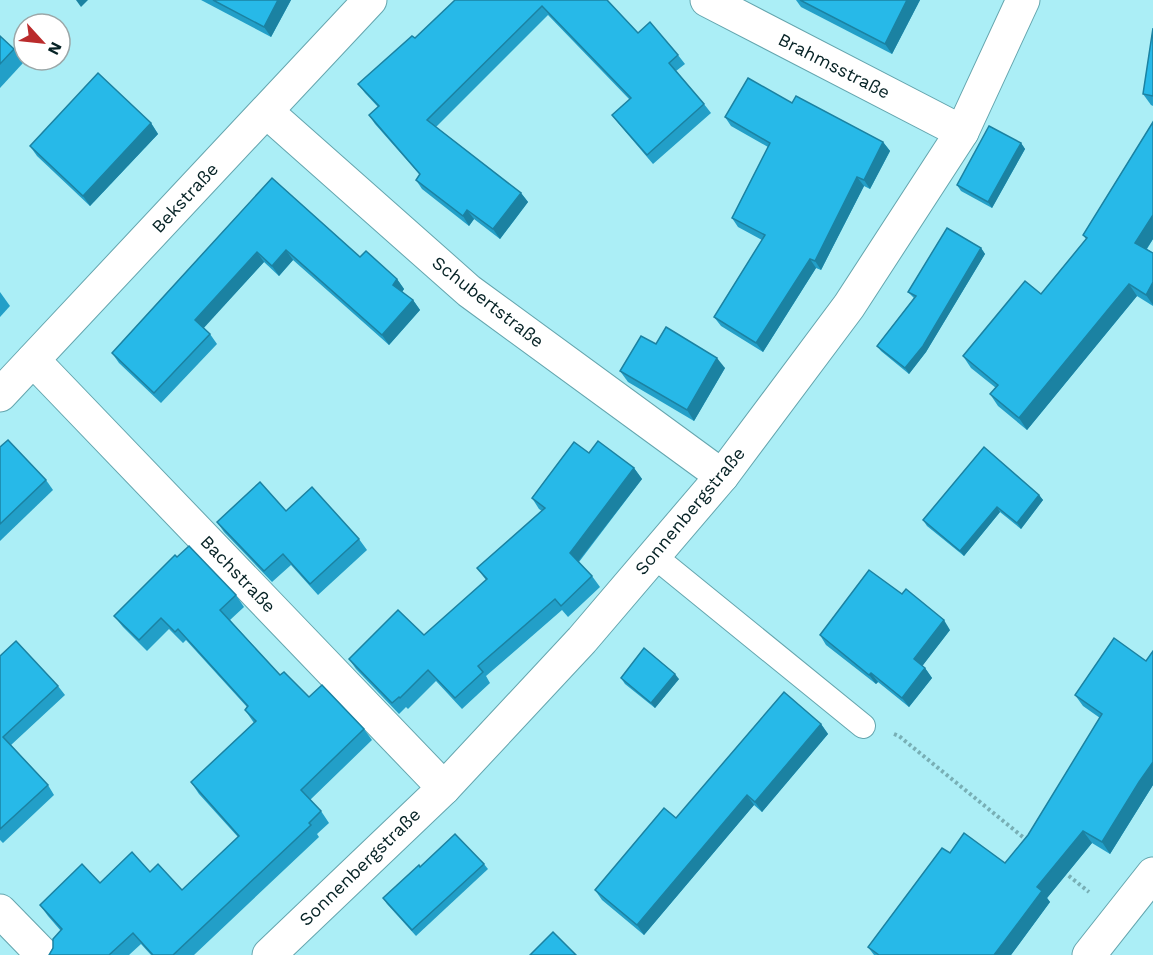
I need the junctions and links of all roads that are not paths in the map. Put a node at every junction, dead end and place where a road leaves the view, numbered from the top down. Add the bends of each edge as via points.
1 (370, 0) edge
2 (706, 0) edge
3 (1023, 0) edge
4 (267, 112) junction
5 (962, 132) junction
6 (33, 360) junction
7 (0, 395) edge
8 (722, 476) junction
9 (654, 556) junction
10 (863, 726) dead end
11 (444, 788) junction
12 (1153, 874) edge
13 (0, 911) edge
14 (43, 955) edge
15 (269, 955) edge
16 (1089, 955) edge

1 - 4 street, Bekstraße
2 - 5 street, Brahmsstraße
3 - 5 street, Sonnenbergstraße
4 - 6 street, Bekstraße
4 - 8 street, Schubertstraße via 469,291
5 - 8 street, Sonnenbergstraße via 849,306
6 - 7 street, Bekstraße
6 - 11 street, Bachstraße
8 - 9 street, Sonnenbergstraße
9 - 10 lane
9 - 11 street, Sonnenbergstraße
11 - 15 street, Sonnenbergstraße
12 - 16 street
13 - 14 street

